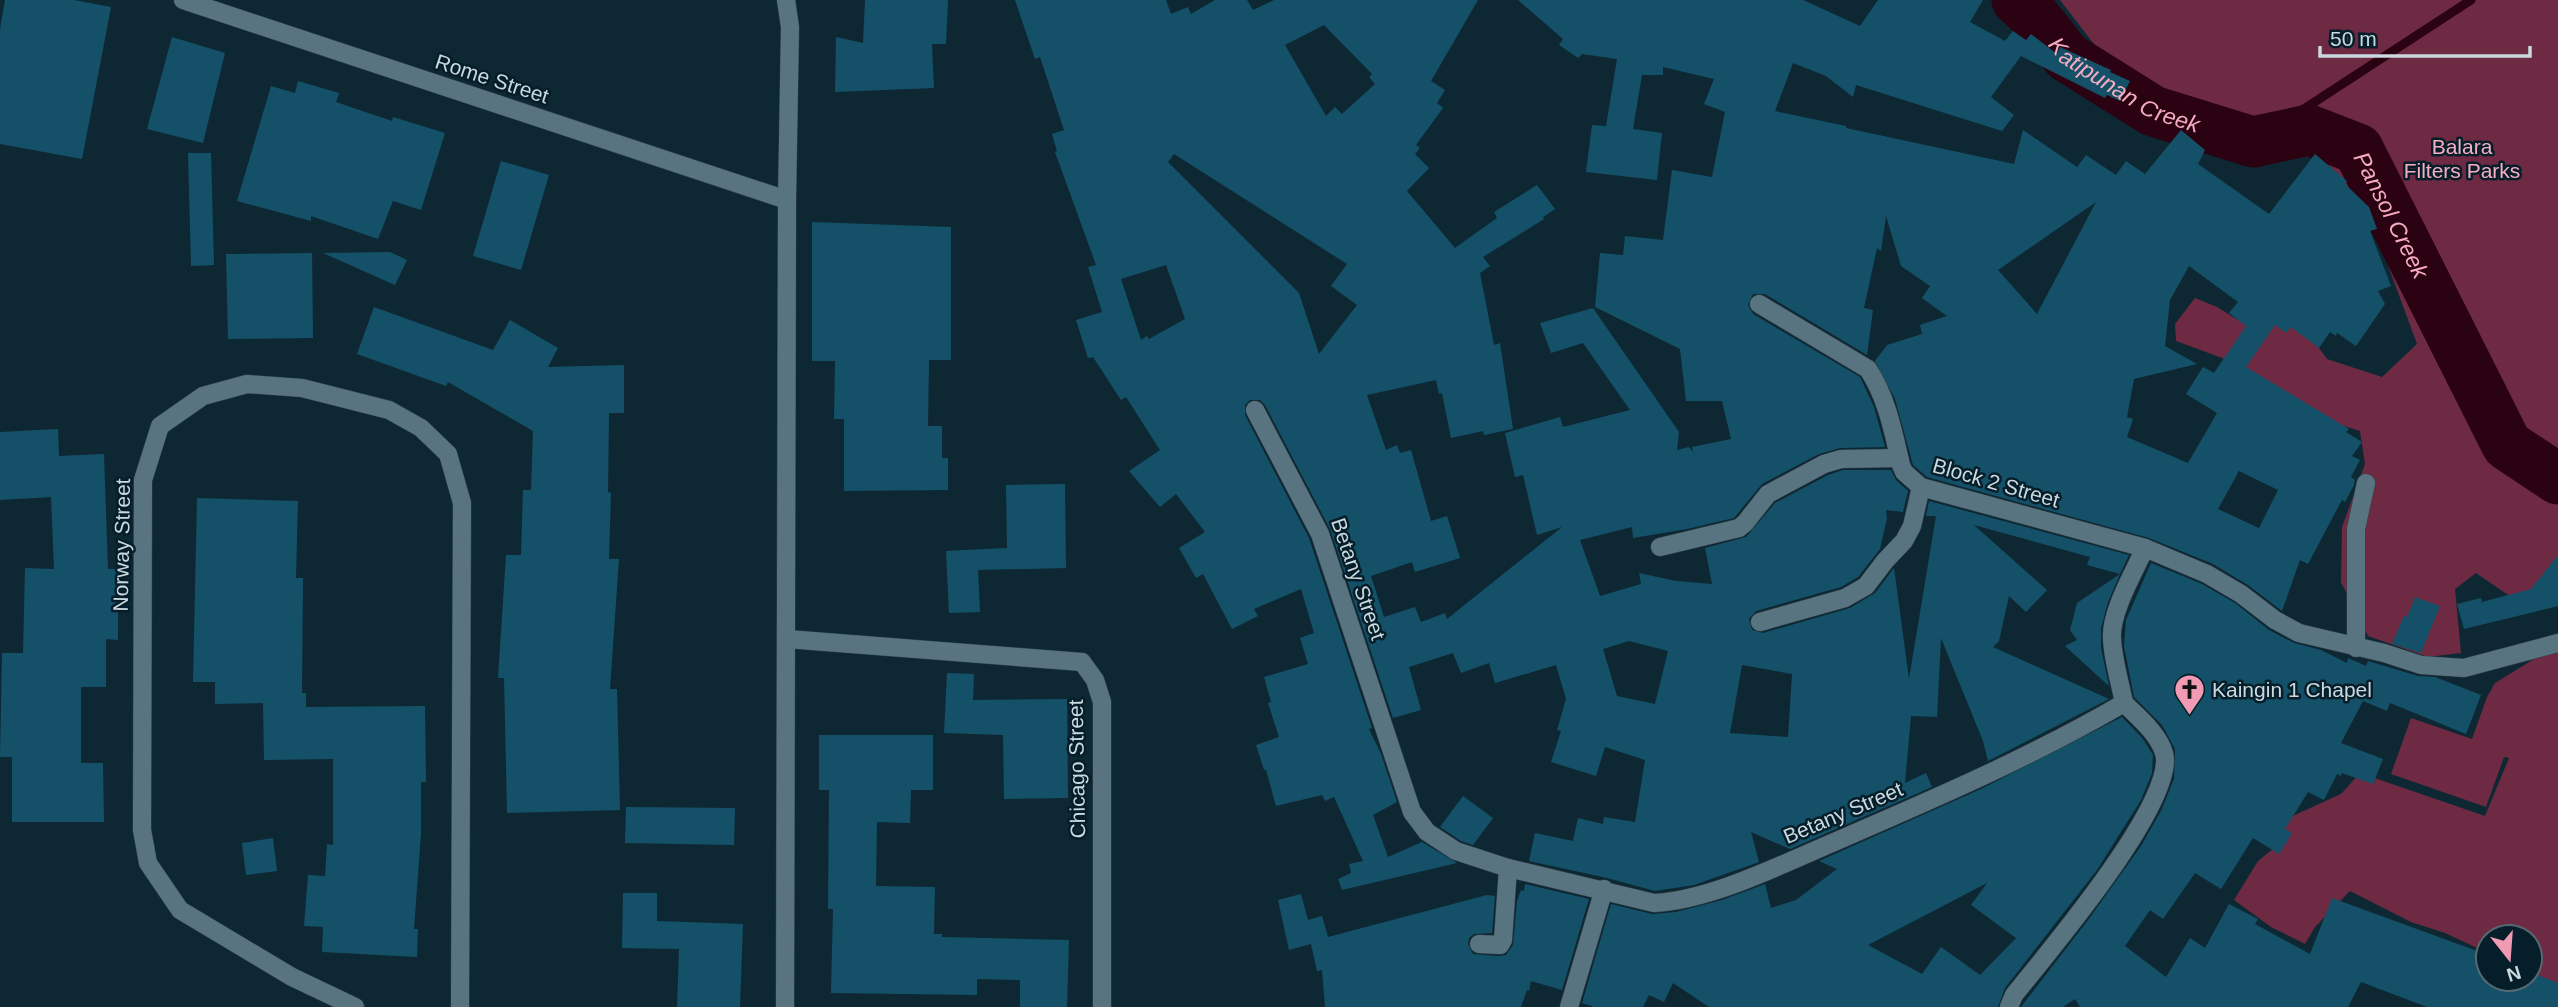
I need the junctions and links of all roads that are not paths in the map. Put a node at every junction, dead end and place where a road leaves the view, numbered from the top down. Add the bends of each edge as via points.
1 (183, 0) edge
2 (786, 0) edge
3 (787, 200) junction
4 (1759, 303) dead end
5 (1255, 410) dead end
6 (1899, 458) junction
7 (2366, 483) dead end
8 (1921, 487) junction
9 (1660, 547) dead end
10 (2145, 548) junction
11 (1760, 622) dead end
12 (787, 639) junction
13 (2558, 643) edge
14 (2356, 648) junction
15 (2124, 703) junction
16 (1508, 868) junction
17 (1604, 889) junction
18 (1479, 944) dead end
19 (355, 1007) edge
20 (460, 1007) edge
21 (785, 1007) edge
22 (1102, 1007) edge
23 (1569, 1007) edge
24 (2009, 1007) edge

1 - 3 street, Rome Street
2 - 3 street via 790,27
3 - 12 street
4 - 6 street, Block 2 Street via 1868,369 1888,409
5 - 16 street, Betany Street via 1320,534 1412,812 1427,832 1456,851
6 - 8 street, Block 2 Street via 1904,472
6 - 9 street via 1841,459 1824,464 1768,494 1739,528
7 - 14 street via 2356,529
8 - 10 street, Block 2 Street
8 - 11 street via 1904,541 1866,586 1845,598
10 - 14 street via 2207,574 2299,634
10 - 15 street via 2113,626
12 - 21 street
12 - 22 street, Chicago Street via 1082,662 1095,680 1102,702
13 - 14 street via 2464,668 2421,665
15 - 17 street, Betany Street via 1959,789 1754,876 1675,902 1654,904
15 - 24 street via 2165,754 2163,779 2101,884
16 - 17 street, Betany Street
16 - 18 street via 1503,940 1500,945
17 - 23 street
19 - 20 street, Norway Street via 292,977 180,910 148,863 142,830 144,480 160,426 203,396 247,384 302,388 389,410 421,428 448,454 462,503

